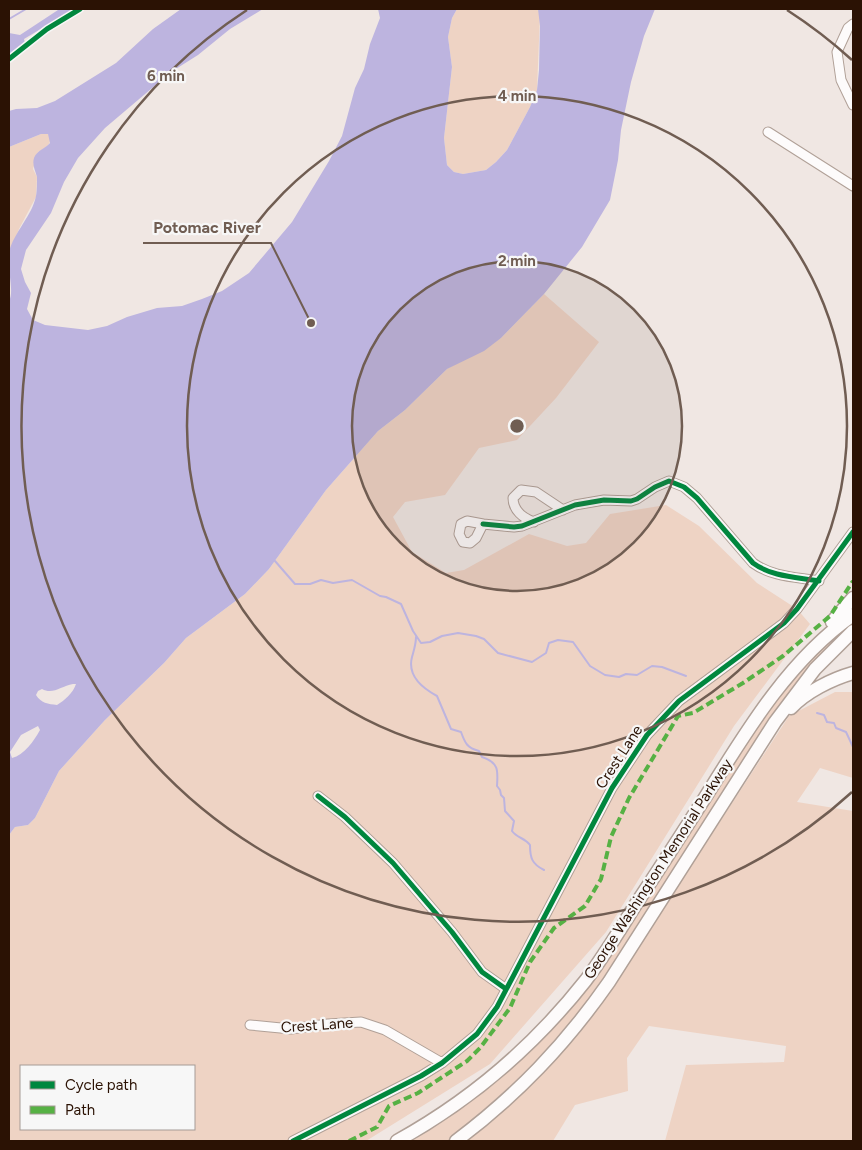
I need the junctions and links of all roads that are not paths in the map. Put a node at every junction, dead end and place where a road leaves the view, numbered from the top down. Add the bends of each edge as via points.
1 (853, 24) edge
2 (853, 105) edge
3 (768, 132) dead end
4 (853, 186) edge
5 (563, 510) junction
6 (534, 522) junction
7 (483, 524) dead end
8 (853, 532) edge
9 (819, 581) junction
10 (853, 598) edge
11 (853, 614) edge
12 (853, 631) edge
13 (804, 659) junction
14 (853, 672) edge
15 (767, 734) junction
16 (318, 796) dead end
17 (506, 989) junction
18 (250, 1025) dead end
19 (442, 1062) junction
20 (293, 1141) edge
21 (397, 1141) edge
22 (456, 1141) edge

1 - 2 street via 848,28 838,52 841,80
3 - 4 street
5 - 6 street
5 - 6 street via 536,492 521,490 513,498 515,508
5 - 9 street via 593,502 637,499 664,482 676,482 698,498 753,563 776,574
6 - 7 street via 514,527
8 - 9 street, Crest Lane
9 - 17 street, Crest Lane via 784,622 679,701 647,734 612,788
10 - 13 highway
11 - 13 highway, George Washington Memorial Parkway
12 - 15 highway, George Washington Memorial Parkway via 809,676
13 - 21 highway, George Washington Memorial Parkway via 748,730 604,955 559,1012 490,1079 432,1121
14 - 15 highway via 795,703
15 - 22 highway, George Washington Memorial Parkway via 588,1013 531,1078
16 - 17 street via 393,863 482,972
17 - 19 street, Crest Lane via 478,1034
18 - 19 street, Crest Lane via 291,1029 362,1022 385,1030
19 - 20 street via 421,1076

